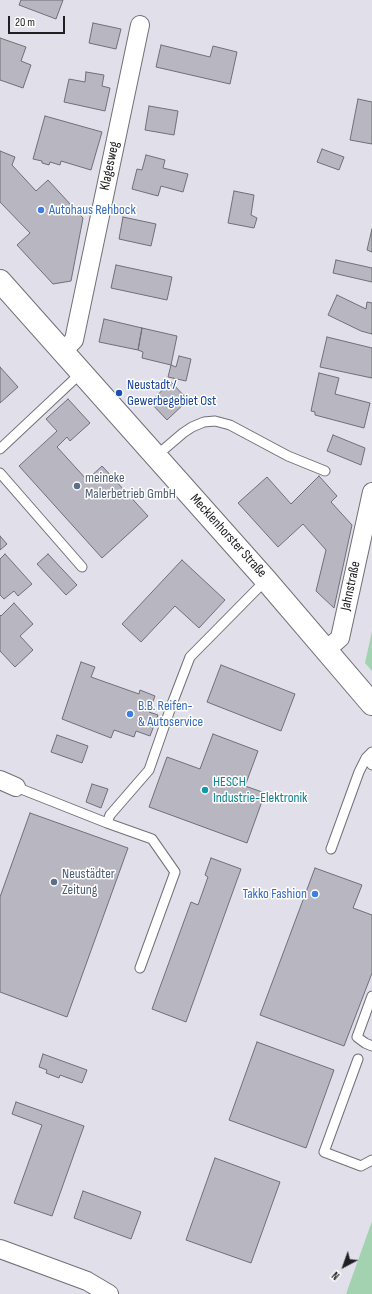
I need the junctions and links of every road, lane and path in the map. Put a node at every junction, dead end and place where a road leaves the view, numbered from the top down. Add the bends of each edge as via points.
1 (140, 25) dead end
2 (0, 281) edge
3 (63, 351) junction
4 (82, 372) junction
5 (0, 449) edge
6 (156, 456) junction
7 (325, 471) dead end
8 (0, 473) edge
9 (372, 492) edge
10 (82, 567) dead end
11 (266, 580) junction
12 (326, 650) junction
13 (372, 704) edge
14 (370, 758) edge
15 (8, 784) edge
16 (107, 823) junction
17 (331, 849) dead end
18 (140, 968) dead end
19 (372, 996) edge
20 (372, 1046) edge
21 (358, 1059) dead end
22 (372, 1160) edge
23 (0, 1249) edge
24 (109, 1294) edge

1 - 3 street, Klagesweg via 74,340
2 - 3 main road, Mecklenhorster Straße
3 - 4 main road, Mecklenhorster Straße
4 - 5 lane
4 - 6 main road, Mecklenhorster Straße
6 - 7 lane via 187,430 204,422 215,421 230,425 288,456
6 - 11 main road, Mecklenhorster Straße
8 - 10 lane
9 - 12 street, Jahnstraße via 340,638
11 - 12 main road, Mecklenhorster Straße
11 - 16 lane via 190,657 149,770 110,815
12 - 13 main road, Mecklenhorster Straße
14 - 17 lane via 359,772
15 - 16 lane
16 - 18 lane via 152,839 175,872
19 - 20 lane via 357,1037
21 - 22 lane via 324,1152 361,1166
23 - 24 street via 87,1281

